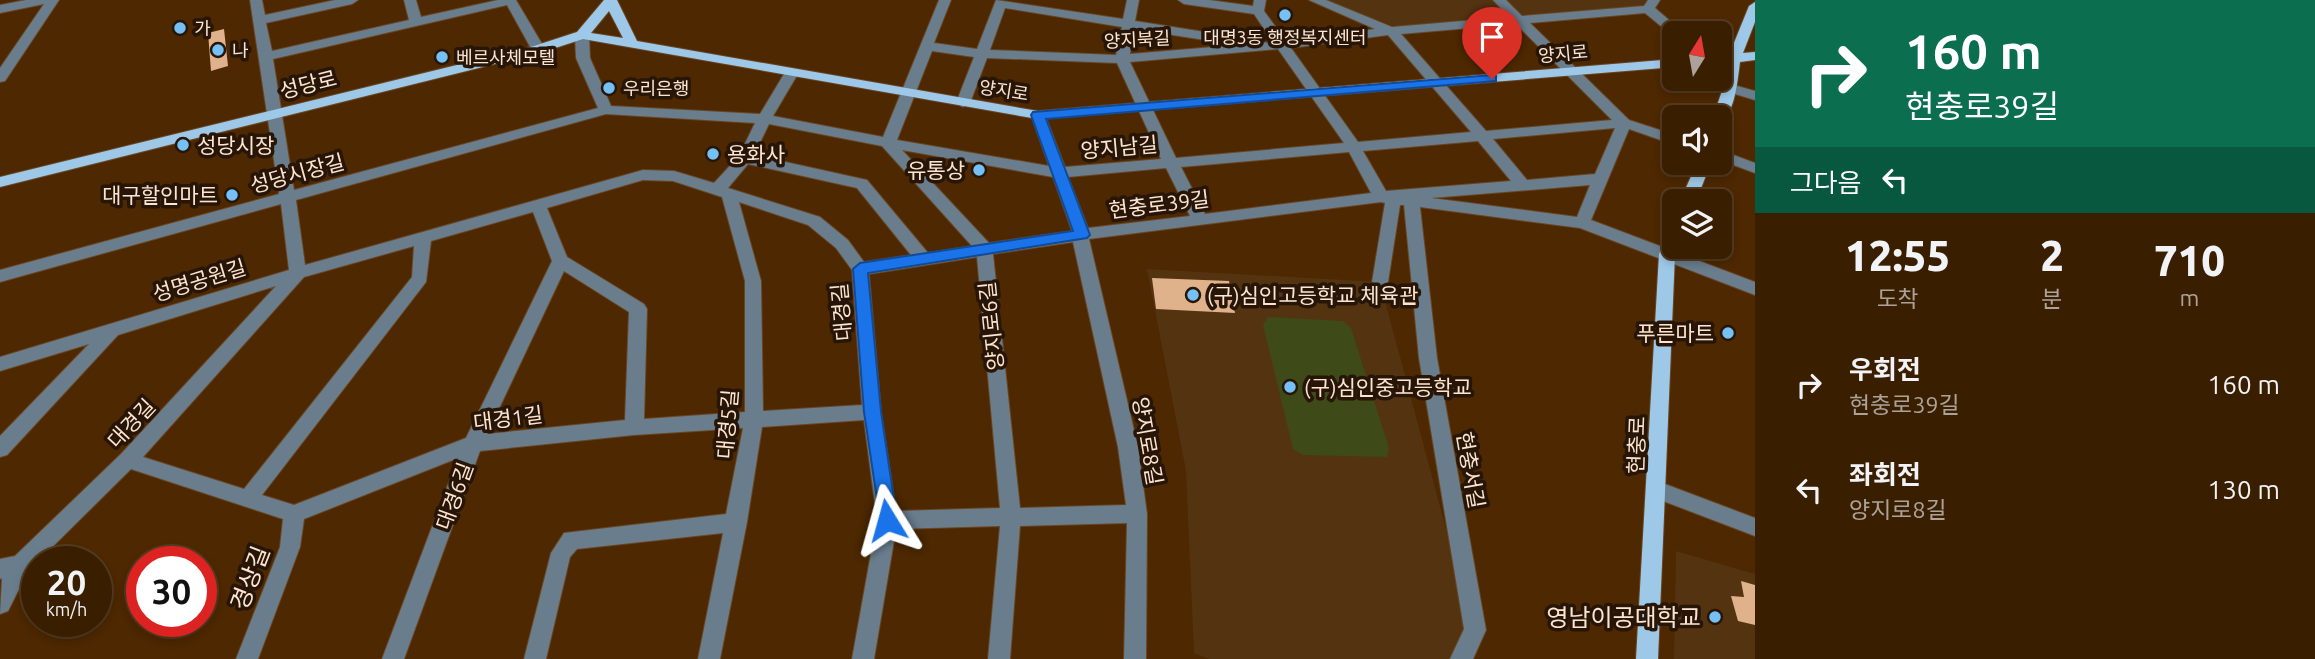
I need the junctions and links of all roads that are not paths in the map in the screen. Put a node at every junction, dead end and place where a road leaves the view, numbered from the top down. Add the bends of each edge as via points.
1 (44, 0) edge
2 (53, 0) edge
3 (256, 0) edge
4 (352, 0) edge
5 (410, 0) edge
6 (611, 0) edge
7 (945, 0) edge
8 (1133, 0) edge
9 (1184, 0) edge
10 (1315, 0) edge
11 (1499, 0) edge
12 (510, 1) edge
13 (1001, 2) edge
14 (1259, 5) edge
15 (1651, 5) edge
16 (1755, 6) edge
17 (0, 9) edge
18 (261, 20) junction
19 (1518, 21) junction
20 (1666, 21) edge
21 (416, 23) junction
22 (1129, 24) junction
23 (1391, 31) junction
24 (1750, 33) edge
25 (582, 35) junction
26 (634, 44) junction
27 (925, 46) junction
28 (1276, 46) junction
29 (538, 49) junction
30 (1732, 53) edge
31 (983, 54) junction
32 (1755, 56) edge
33 (264, 57) junction
34 (1732, 58) edge
35 (1122, 60) junction
36 (1662, 64) edge
37 (1571, 71) junction
38 (792, 72) junction
39 (0, 78) edge
40 (1439, 84) junction
41 (1732, 89) edge
42 (907, 93) junction
43 (1315, 93) junction
44 (1755, 96) edge
45 (963, 103) junction
46 (1143, 108) junction
47 (606, 110) junction
48 (276, 114) junction
49 (1038, 115) junction
50 (764, 119) junction
51 (1624, 123) junction
52 (1483, 136) junction
53 (1662, 136) edge
54 (888, 144) junction
55 (1354, 147) junction
56 (745, 158) junction
57 (1732, 159) edge
58 (1171, 163) junction
59 (1755, 168) edge
60 (1059, 173) junction
61 (1600, 179) junction
62 (0, 183) edge
63 (1523, 186) junction
64 (723, 192) junction
65 (288, 197) junction
66 (1395, 199) junction
67 (538, 204) junction
68 (1200, 220) junction
69 (1582, 223) junction
70 (1081, 235) junction
71 (423, 237) junction
72 (984, 248) junction
73 (1662, 254) edge
74 (923, 258) junction
75 (1667, 259) edge
76 (1675, 259) edge
77 (560, 261) junction
78 (860, 269) junction
79 (298, 273) junction
80 (0, 276) edge
81 (1380, 282) dead end
82 (1755, 289) edge
83 (113, 331) junction
84 (0, 364) edge
85 (872, 412) junction
86 (754, 419) junction
87 (634, 427) junction
88 (473, 444) junction
89 (0, 449) edge
90 (128, 460) junction
91 (1657, 490) junction
92 (249, 497) junction
93 (293, 513) junction
94 (1138, 514) junction
95 (1011, 516) junction
96 (887, 520) junction
97 (737, 522) junction
98 (1755, 527) edge
99 (40, 546) edge
100 (21, 564) joint
101 (0, 569) edge
102 (0, 604) edge
103 (247, 659) edge
104 (394, 659) edge
105 (535, 659) edge
106 (709, 659) edge
107 (863, 659) edge
108 (999, 659) edge
109 (1135, 659) edge
110 (1461, 659) edge
111 (1647, 659) edge

1 - 17 street
2 - 39 street
3 - 18 street
4 - 18 street
5 - 21 street
6 - 25 main road
6 - 26 main road
7 - 27 street
8 - 22 street
9 - 14 street
10 - 23 street
11 - 19 street
12 - 21 street
12 - 29 street
13 - 22 street
13 - 31 street
14 - 28 street
15 - 19 street, 양지북길
15 - 20 street, 양지북길
16 - 24 main road
18 - 33 street
19 - 23 street, 양지북길
19 - 37 street
21 - 33 street
22 - 28 street
22 - 35 street
23 - 28 street, 양지북길
23 - 40 street
24 - 30 main road
25 - 26 main road, 양지로
25 - 29 main road, 성당로
25 - 47 street via 583,58
26 - 38 main road, 양지로
27 - 31 street, 양지북길
27 - 42 street
28 - 35 street, 양지북길
28 - 43 street
29 - 48 main road, 성당로
31 - 35 street, 양지북길
31 - 45 street
32 - 34 main road
33 - 48 street
35 - 46 street
36 - 37 main road, 양지로
37 - 40 main road, 양지로
37 - 51 street
38 - 42 main road, 양지로
38 - 50 street
40 - 43 main road, 양지로
40 - 52 street
41 - 44 street
42 - 45 main road, 양지로
42 - 54 street
43 - 46 main road, 양지로
43 - 55 street
45 - 49 main road, 양지로
46 - 49 main road, 양지로
46 - 58 street
47 - 50 street, 양지남길
47 - 65 street, 성당시장길
48 - 62 main road, 성당로
48 - 65 street
49 - 60 street, 양지로8길
50 - 54 street, 양지남길
50 - 56 street
51 - 52 street, 양지남길
51 - 53 street, 양지남길
51 - 61 street
52 - 55 street, 양지남길
52 - 63 street
54 - 60 street, 양지남길
54 - 72 street
55 - 58 street, 양지남길
55 - 66 street
56 - 64 street
56 - 74 street via 862,184
57 - 59 street
58 - 60 street, 양지남길
58 - 68 street
60 - 70 street, 양지로8길
61 - 63 street, 현충로39길
61 - 69 street
63 - 66 street, 현충로39길
64 - 67 street, 대경길 via 674,176 643,175
64 - 78 street, 대경길 via 814,221 842,244
64 - 86 street, 대경5길 via 753,281
65 - 79 street
65 - 80 street, 성당시장길
66 - 68 street, 현충로39길
66 - 69 street, 현충로39길
66 - 81 street
66 - 110 street, 현충서길 via 1475,630
67 - 71 street, 대경길
67 - 77 street
68 - 70 street, 현충로39길
69 - 73 street, 현충로39길
70 - 72 street, 현충로39길
70 - 94 street, 양지로8길 via 1128,447
71 - 79 street, 대경길
71 - 92 street via 420,278
72 - 74 street, 현충로39길
72 - 95 street, 양지로6길
74 - 78 street, 현충로39길
75 - 91 main road, 현충로
76 - 82 street, 현충로39길
77 - 87 street via 638,309
77 - 88 street, 대경6길
78 - 85 street, 대경길
79 - 83 street, 성명공원길
79 - 90 street, 대경길
83 - 84 street, 성명공원길
83 - 89 street, 성명공원길
85 - 86 street, 대경1길
85 - 96 street, 대경길
86 - 87 street, 대경1길
86 - 97 street, 대경5길
87 - 88 street, 대경1길
88 - 93 street, 대경1길
88 - 104 street, 대경6길
90 - 92 street
90 - 99 street, 대경길
91 - 98 street
91 - 111 main road, 현충로
92 - 93 street
93 - 103 street, 경상길 via 290,547
94 - 95 street
94 - 109 street, 양지로8길
95 - 96 street
95 - 108 street, 양지로6길
96 - 107 street, 대경길
97 - 105 street via 571,540 561,553
97 - 106 street, 대경5길
100 - 101 street
100 - 102 street, 대경길

